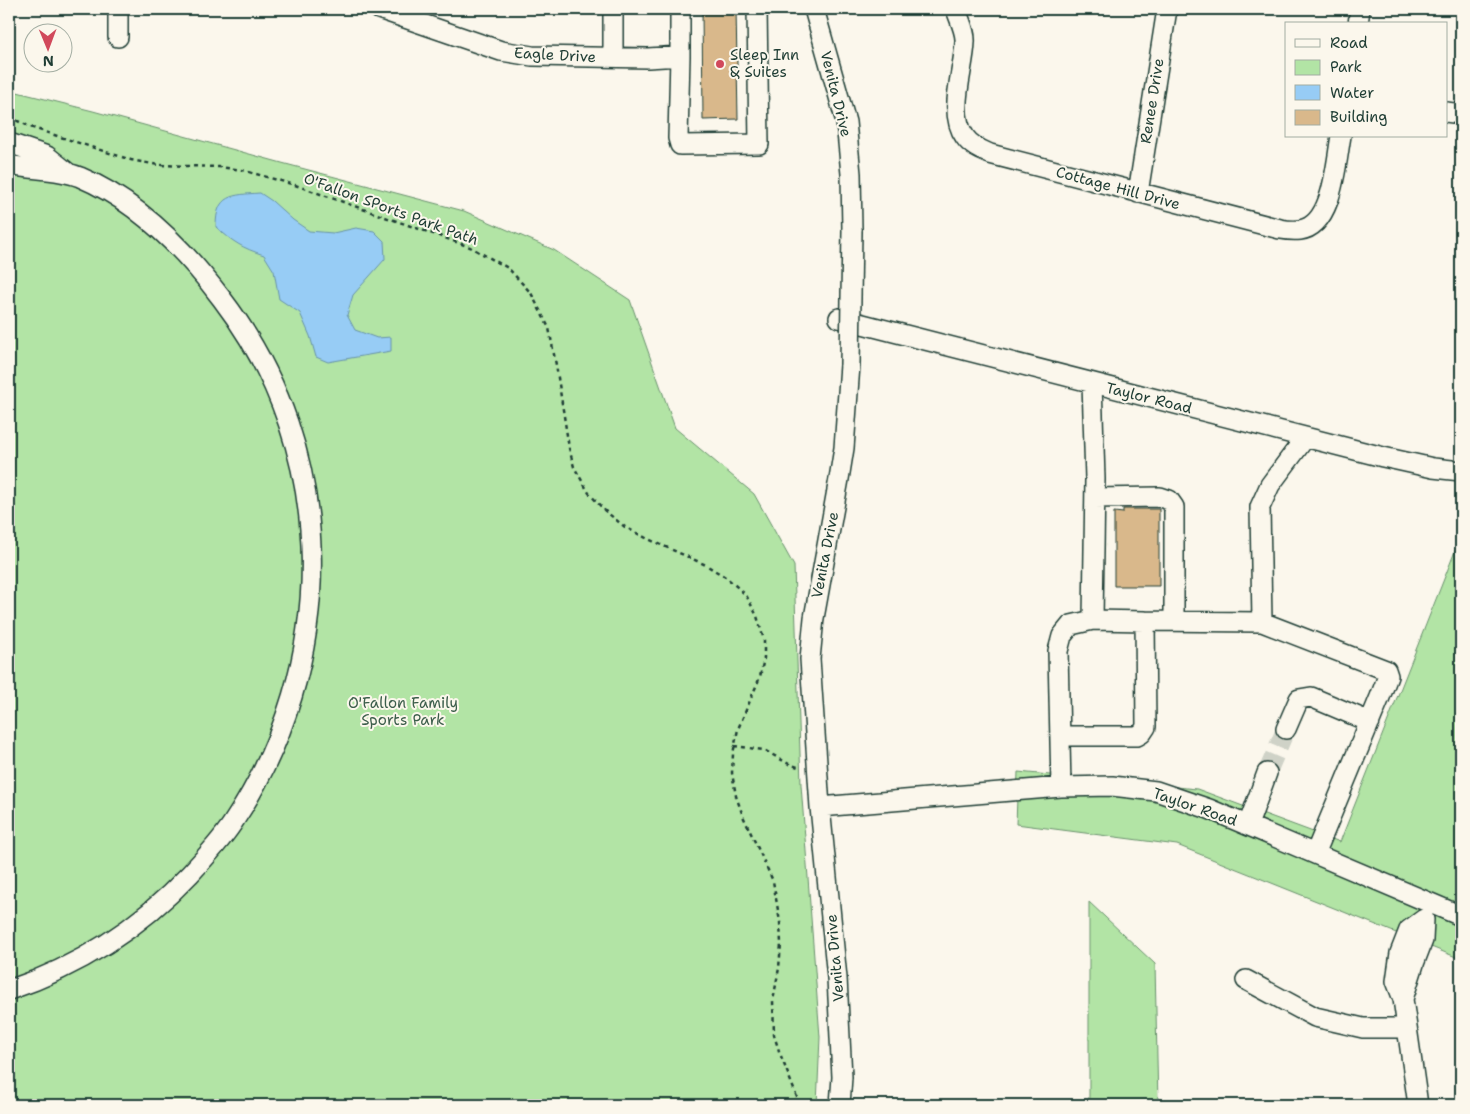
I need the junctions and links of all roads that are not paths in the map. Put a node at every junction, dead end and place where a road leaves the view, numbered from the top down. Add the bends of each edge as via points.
1 (118, 9) edge
2 (379, 9) edge
3 (613, 9) edge
4 (680, 9) edge
5 (757, 9) edge
6 (814, 9) edge
7 (956, 9) edge
8 (1167, 9) edge
9 (1360, 9) edge
10 (1358, 22) edge
11 (118, 37) dead end
12 (680, 56) junction
13 (613, 57) junction
14 (1448, 112) edge
15 (1461, 114) edge
16 (1341, 138) edge
17 (9, 143) edge
18 (10, 168) edge
19 (68, 173) junction
20 (1138, 193) junction
21 (838, 318) dead end
22 (1092, 383) junction
23 (1305, 438) junction
24 (1461, 471) edge
25 (1095, 498) junction
26 (1093, 620) junction
27 (1174, 621) junction
28 (1145, 622) junction
29 (1262, 622) junction
30 (1370, 722) junction
31 (1286, 728) tunnel mouth
32 (1060, 736) junction
33 (1268, 773) tunnel mouth
34 (1061, 787) junction
35 (820, 807) junction
36 (1248, 825) junction
37 (1315, 854) junction
38 (1427, 911) junction
39 (1461, 916) edge
40 (1246, 980) dead end
41 (9, 990) edge
42 (1407, 1028) junction
43 (840, 1105) edge
44 (1418, 1105) edge

1 - 11 street
2 - 13 street, Eagle Drive via 501,52 532,56
3 - 13 street
4 - 12 street
5 - 12 street via 759,144 680,145
6 - 35 street, Venita Drive, bridge via 846,122 852,230 850,366 844,439 810,660
7 - 20 street, Cottage Hill Drive via 966,40 956,110 958,125 965,138 990,154
8 - 20 street, Renee Drive
9 - 10 street
12 - 13 street, Eagle Drive
14 - 15 street
16 - 20 street, Cottage Hill Drive via 1329,200 1316,223 1301,230 1280,229
17 - 19 street via 47,156
18 - 19 street
19 - 41 street via 111,194 163,234 214,288 236,316 260,356 287,417 304,484 311,549 310,612 296,685 283,724 250,795 231,826 203,861 138,922 65,967
21 - 22 street, Taylor Road
22 - 23 street, Taylor Road
22 - 25 street
23 - 24 street, Taylor Road via 1383,458
23 - 29 street via 1270,485 1260,507
25 - 26 street
25 - 27 street via 1160,497 1169,500 1174,507
26 - 28 street
26 - 32 street via 1071,625 1062,636 1058,651
27 - 28 street
27 - 29 street
28 - 32 street via 1146,727 1142,733 1137,736
29 - 30 street via 1386,670 1388,676
30 - 31 street via 1311,697 1299,699
30 - 37 street
32 - 34 street
33 - 36 street
34 - 35 street, Taylor Road
34 - 36 street, Taylor Road via 1112,786 1156,791
35 - 43 street, Venita Drive via 838,978
36 - 37 street, Taylor Road
37 - 38 street, Taylor Road
38 - 39 street, Taylor Road
38 - 42 street via 1423,940 1404,999
40 - 42 street via 1315,1017 1363,1028
42 - 44 street

